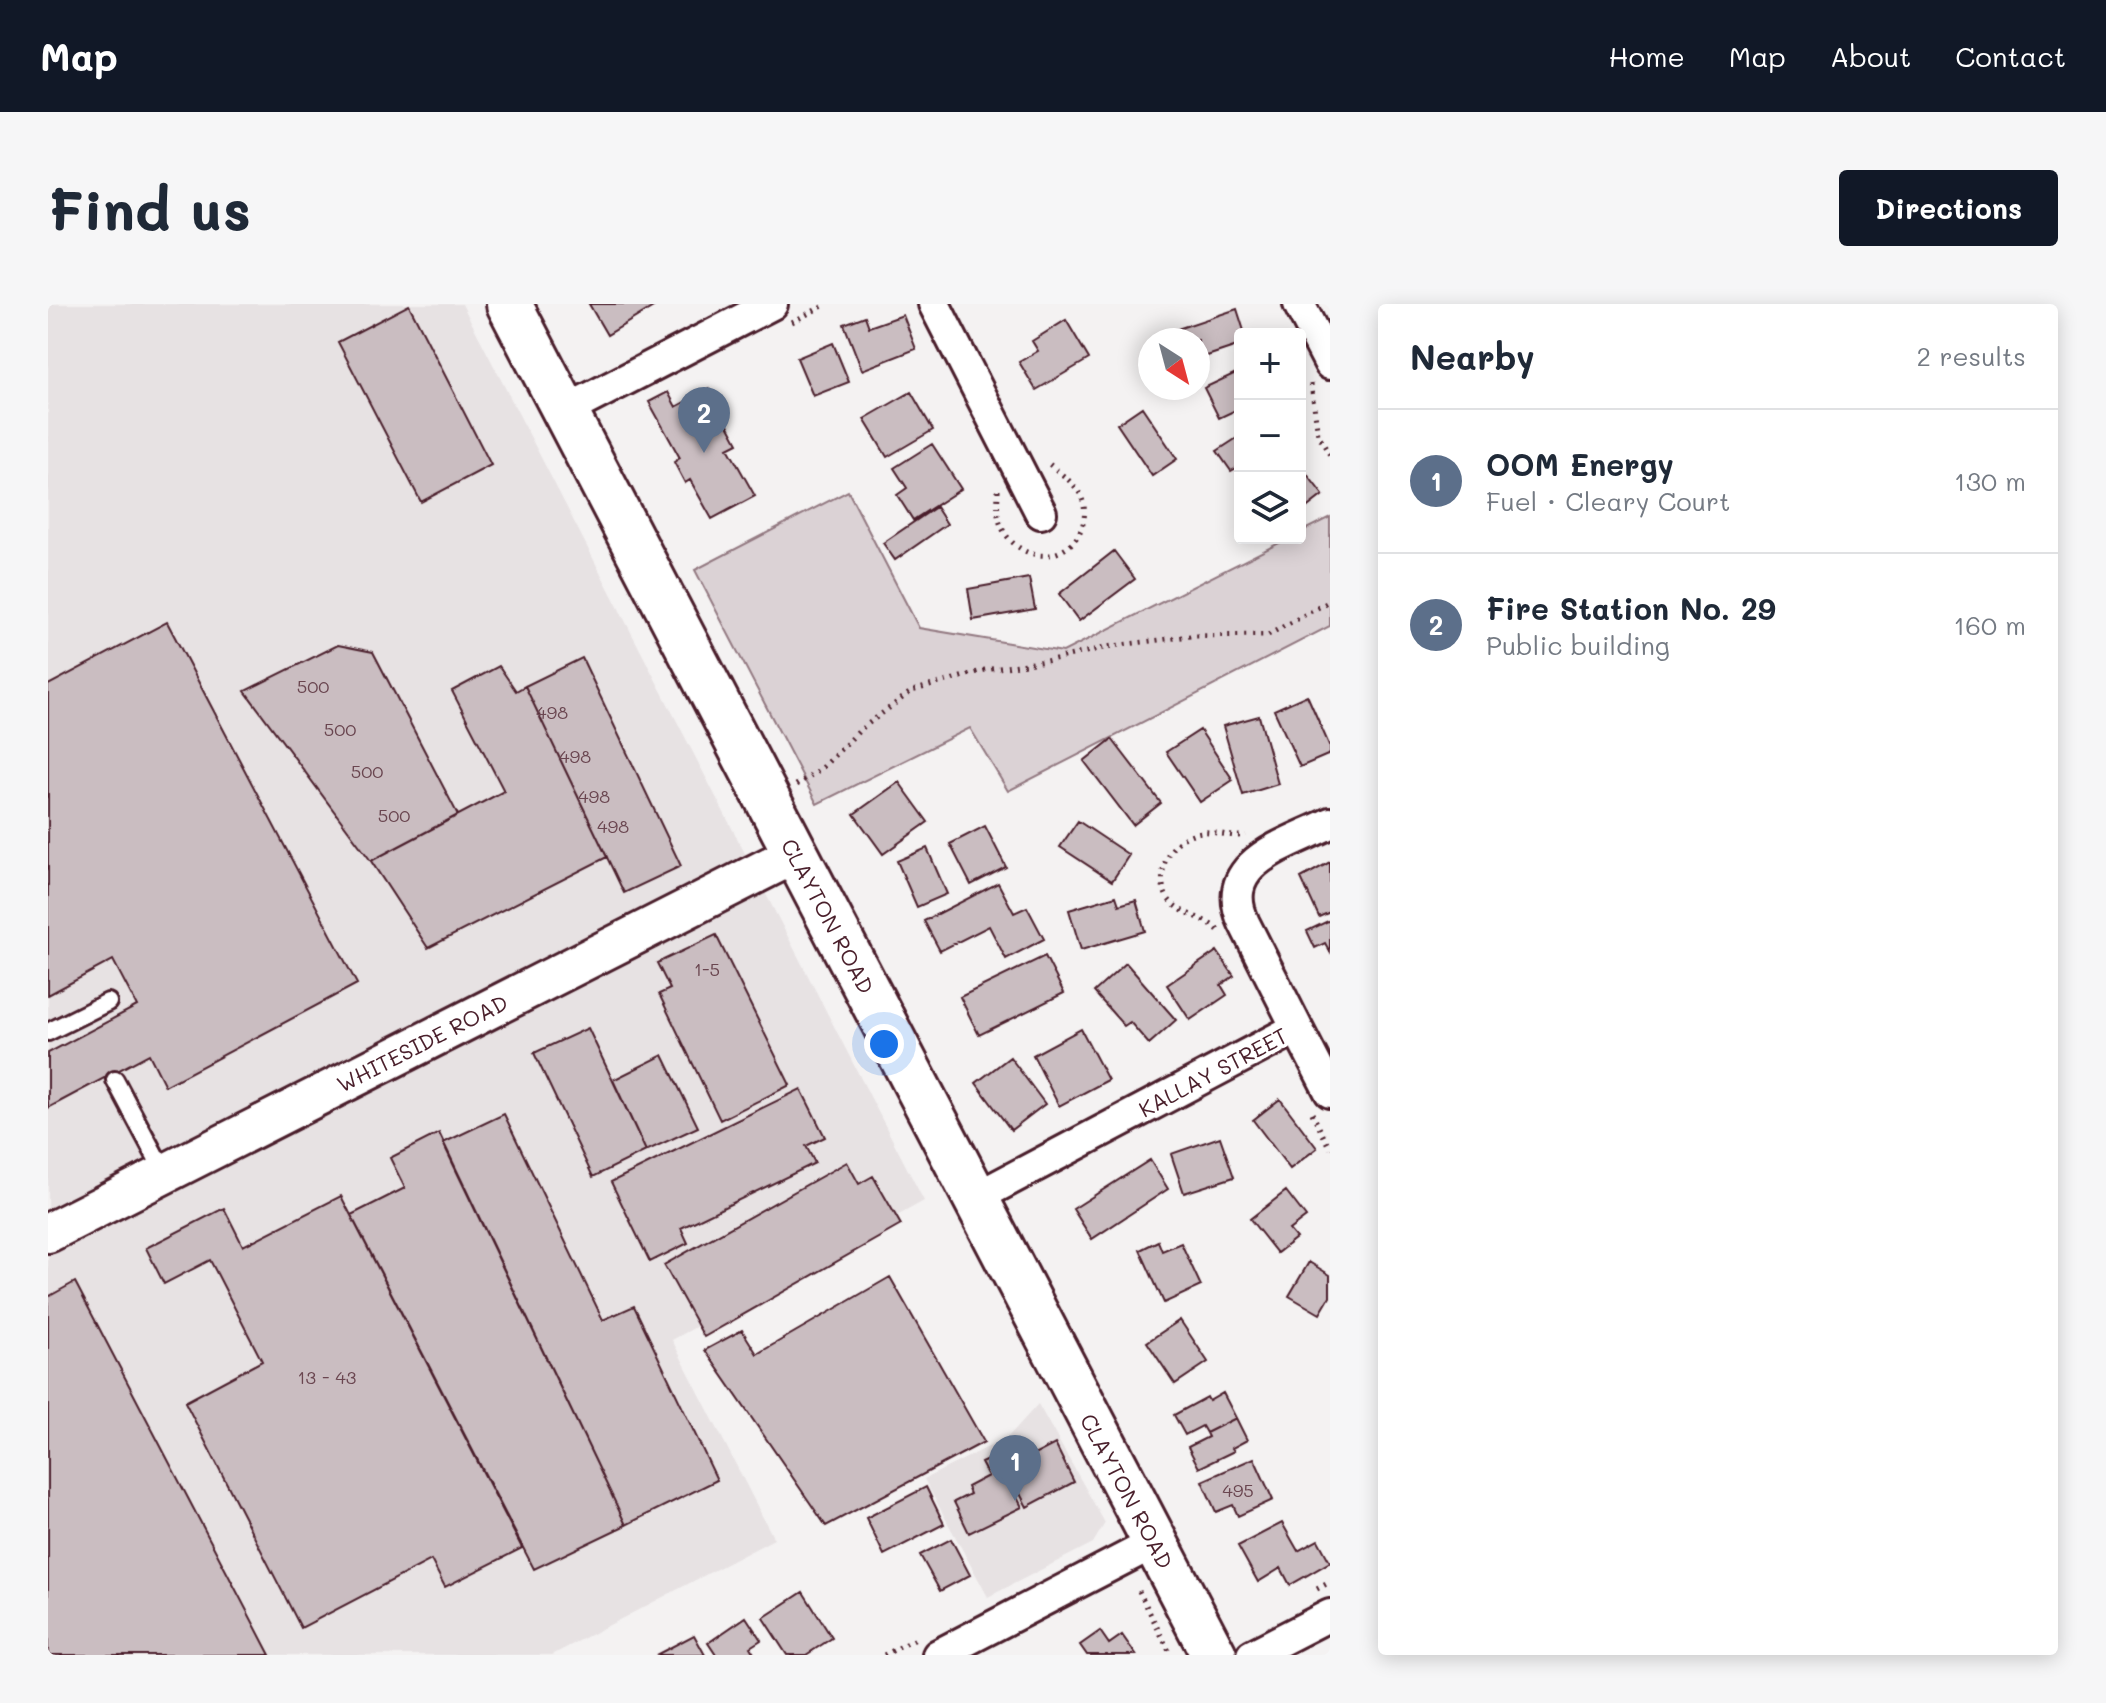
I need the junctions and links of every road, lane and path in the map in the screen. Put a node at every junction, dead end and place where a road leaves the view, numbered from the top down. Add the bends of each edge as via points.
1 (509, 304) edge
2 (772, 304) edge
3 (934, 304) edge
4 (1299, 304) edge
5 (1320, 373) edge
6 (565, 411) junction
7 (1330, 455) edge
8 (1041, 513) dead end
9 (1330, 601) edge
10 (769, 803) junction
11 (1330, 823) edge
12 (795, 854) junction
13 (108, 1002) dead end
14 (1297, 1028) junction
15 (48, 1032) edge
16 (115, 1080) dead end
17 (1330, 1092) edge
18 (165, 1174) junction
19 (975, 1198) junction
20 (48, 1233) edge
21 (1154, 1543) junction
22 (1330, 1615) edge
23 (938, 1655) edge
24 (1214, 1655) edge
25 (1252, 1655) edge

1 - 6 main road, CLAYTON ROAD
2 - 6 street
3 - 8 street
4 - 5 street
5 - 7 path via 1318,435
6 - 10 main road, CLAYTON ROAD
9 - 10 path via 1268,635 1191,636 1112,646 985,670 912,691 861,729 821,769
10 - 12 main road, CLAYTON ROAD
11 - 14 street, KALLAY STREET via 1252,864 1236,892 1244,923
12 - 18 street, WHITESIDE ROAD
12 - 19 main road, CLAYTON ROAD
13 - 15 lane
14 - 17 street
14 - 19 street, KALLAY STREET
16 - 18 lane
18 - 20 street, WHITESIDE ROAD
19 - 21 main road, CLAYTON ROAD
21 - 23 street
21 - 24 main road, CLAYTON ROAD
22 - 25 street

